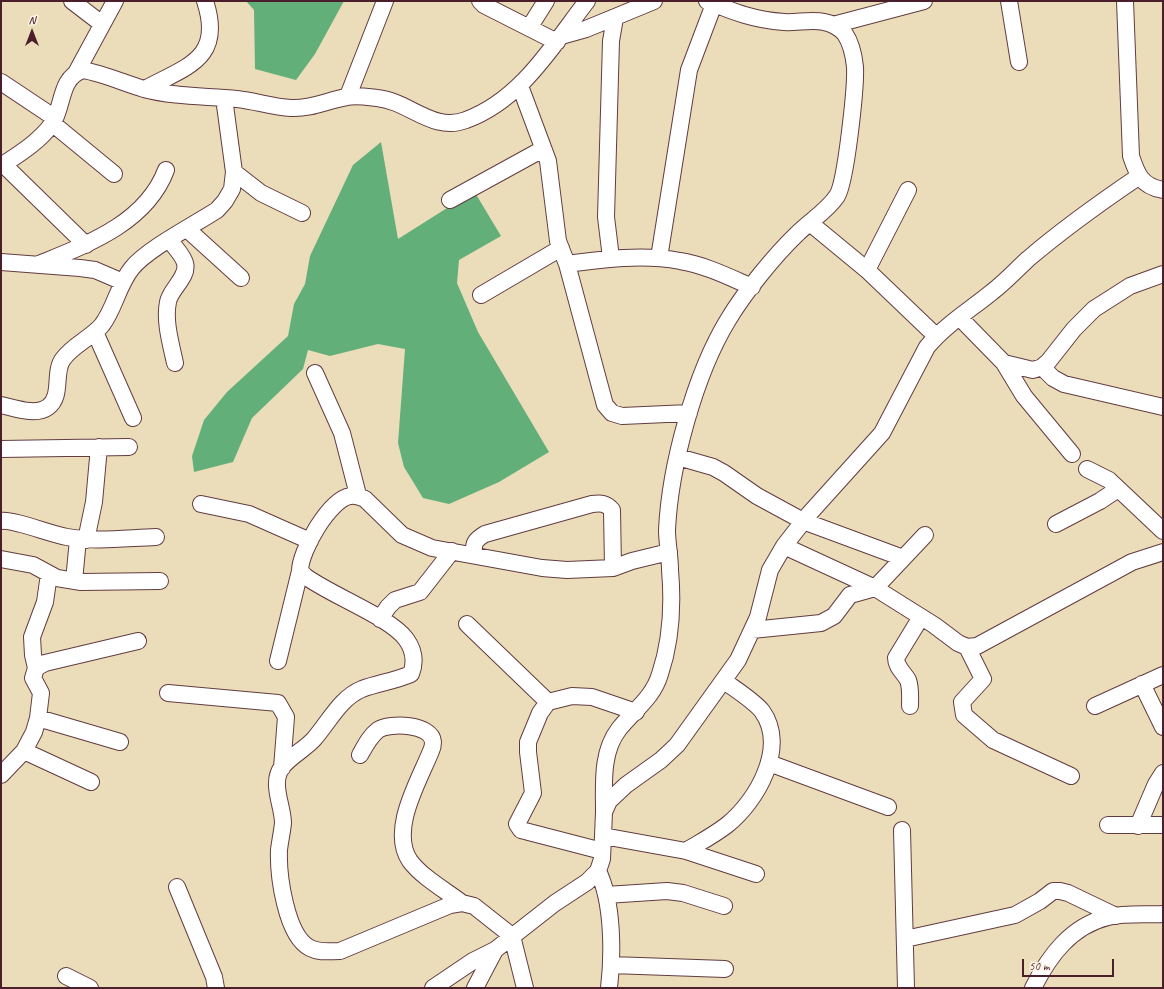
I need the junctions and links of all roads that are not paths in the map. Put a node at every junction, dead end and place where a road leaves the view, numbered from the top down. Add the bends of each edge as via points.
1 (72, 1) edge
2 (115, 1) edge
3 (205, 1) edge
4 (386, 1) edge
5 (480, 1) edge
6 (546, 1) edge
7 (587, 1) edge
8 (654, 1) edge
9 (924, 1) edge
10 (1009, 1) edge
11 (1126, 1) edge
12 (710, 2) edge
13 (615, 18) junction
14 (102, 24) junction
15 (833, 25) junction
16 (529, 28) junction
17 (559, 39) junction
18 (1019, 62) dead end
19 (76, 73) junction
20 (1, 82) edge
21 (520, 86) junction
22 (145, 89) junction
23 (348, 96) junction
24 (230, 99) junction
25 (54, 121) junction
26 (543, 150) junction
27 (2, 165) edge
28 (166, 170) dead end
29 (114, 174) dead end
30 (1138, 177) junction
31 (242, 179) junction
32 (908, 190) dead end
33 (1163, 190) edge
34 (450, 200) dead end
35 (302, 213) dead end
36 (810, 223) junction
37 (187, 229) junction
38 (170, 240) junction
39 (86, 245) junction
40 (561, 248) junction
41 (611, 258) junction
42 (659, 258) junction
43 (4, 264) edge
44 (39, 264) junction
45 (567, 264) junction
46 (867, 270) junction
47 (1163, 274) edge
48 (241, 278) dead end
49 (124, 282) junction
50 (752, 287) junction
51 (481, 295) dead end
52 (960, 318) junction
53 (95, 332) junction
54 (936, 336) junction
55 (175, 363) dead end
56 (1004, 363) junction
57 (1042, 367) junction
58 (315, 373) dead end
59 (1, 405) edge
60 (1163, 407) edge
61 (689, 413) junction
62 (133, 418) dead end
63 (99, 447) junction
64 (129, 447) dead end
65 (1, 449) edge
66 (1072, 454) dead end
67 (678, 457) junction
68 (1087, 469) dead end
69 (1118, 489) junction
70 (358, 495) junction
71 (201, 504) dead end
72 (1, 520) edge
73 (803, 521) junction
74 (1056, 524) dead end
75 (1163, 531) edge
76 (925, 535) dead end
77 (156, 537) dead end
78 (82, 539) junction
79 (310, 541) junction
80 (784, 546) junction
81 (452, 551) junction
82 (669, 552) junction
83 (1163, 552) edge
84 (474, 555) junction
85 (903, 558) junction
86 (1, 559) edge
87 (613, 568) junction
88 (300, 571) junction
89 (49, 574) junction
90 (74, 581) junction
91 (160, 581) dead end
92 (875, 588) junction
93 (921, 617) junction
94 (380, 619) junction
95 (467, 624) dead end
96 (752, 630) junction
97 (138, 641) dead end
98 (967, 647) junction
99 (278, 661) dead end
100 (36, 668) junction
101 (1163, 675) edge
102 (724, 681) junction
103 (1142, 684) junction
104 (168, 693) dead end
105 (548, 702) junction
106 (910, 706) dead end
107 (1095, 706) dead end
108 (636, 712) junction
109 (38, 718) junction
110 (1163, 727) edge
111 (120, 742) dead end
112 (24, 751) junction
113 (360, 755) dead end
114 (769, 763) junction
115 (282, 768) junction
116 (1163, 773) edge
117 (1, 775) edge
118 (1071, 776) dead end
119 (91, 782) dead end
120 (888, 807) dead end
121 (604, 812) junction
122 (1108, 825) dead end
123 (1138, 826) junction
124 (1163, 826) edge
125 (902, 830) dead end
126 (603, 844) junction
127 (686, 852) junction
128 (598, 871) junction
129 (756, 874) dead end
130 (177, 887) dead end
131 (606, 895) junction
132 (462, 903) junction
133 (724, 906) dead end
134 (1163, 914) edge
135 (1116, 916) junction
136 (512, 936) junction
137 (905, 939) junction
138 (495, 950) junction
139 (611, 965) junction
140 (725, 968) dead end
141 (66, 976) dead end
142 (90, 988) edge
143 (216, 988) edge
144 (433, 988) edge
145 (475, 988) edge
146 (525, 988) edge
147 (609, 988) edge
148 (906, 988) edge
149 (1033, 988) edge

1 - 14 street
2 - 14 street
3 - 22 street via 211,25 210,39 204,52 194,63
4 - 23 street
5 - 16 street
6 - 16 street
7 - 17 street
8 - 13 street
9 - 15 street
10 - 18 street
11 - 30 street via 1131,148
12 - 15 street via 731,12 759,19 784,22 822,21
12 - 42 street via 689,70
13 - 17 street
13 - 41 street via 611,41 606,217
14 - 19 street
15 - 36 street via 844,33 851,46 855,66 843,186 830,205
16 - 17 street
17 - 21 street
19 - 22 street via 83,70 92,72
19 - 25 street via 69,78
20 - 25 street
21 - 23 street via 484,112 452,124 421,117 400,105 379,98
21 - 26 street
22 - 24 street
23 - 24 street via 306,108
24 - 31 street
25 - 27 street via 25,150
25 - 29 street
26 - 34 street
26 - 40 street via 551,174 555,222
27 - 39 street
28 - 39 street via 153,196 141,209 104,236
30 - 33 street
30 - 52 street via 1029,259
31 - 35 street via 272,199
31 - 37 street via 217,210
32 - 46 street
36 - 46 street
36 - 50 street via 788,244
37 - 38 street
37 - 48 street
38 - 49 street via 142,258
38 - 55 street via 185,263 185,271 168,301 168,324
39 - 44 street
40 - 45 street
40 - 51 street
41 - 42 street
41 - 45 street
42 - 50 street via 682,261
43 - 44 street
44 - 49 street via 95,270
45 - 61 street via 605,405 612,413 622,416
46 - 54 street
47 - 57 street via 1130,286 1094,309
49 - 53 street via 103,323
50 - 61 street via 728,319
52 - 54 street
52 - 56 street
53 - 59 street via 62,360 56,393 48,407 30,411
53 - 62 street
54 - 73 street via 927,347 882,433
56 - 57 street via 1026,370
56 - 66 street via 1024,396
57 - 60 street via 1064,384
58 - 70 street via 342,433
61 - 67 street
63 - 64 street
63 - 65 street
63 - 78 street via 94,502
67 - 73 street via 718,470 757,496
67 - 82 street via 670,498 667,533
68 - 69 street via 1109,480
69 - 74 street via 1100,502
69 - 75 street
70 - 79 street via 349,496 335,506
70 - 81 street via 402,535 432,548
71 - 79 street via 249,514
72 - 78 street via 9,520 48,534
73 - 80 street
73 - 85 street
76 - 85 street
77 - 78 street
78 - 90 street
79 - 88 street via 302,557
80 - 92 street
80 - 96 street via 766,581 761,606
81 - 84 street
81 - 94 street via 420,592 395,600
82 - 87 street
82 - 108 street via 671,613 668,645 654,690
83 - 98 street via 1132,562 977,646
84 - 87 street via 542,568
84 - 87 street via 474,544 485,534 592,504 601,504 608,505 612,510
85 - 92 street
86 - 89 street via 33,565
88 - 94 street via 311,581
88 - 99 street
89 - 90 street
89 - 100 street via 45,602 32,637
90 - 91 street
92 - 93 street
92 - 96 street via 850,595 834,616 821,623
93 - 98 street
93 - 106 street via 896,658 896,663 908,680
94 - 115 street via 405,638 412,650 414,665 411,674 361,690 349,697 313,739
95 - 105 street
96 - 102 street via 738,660
97 - 100 street via 45,663
98 - 118 street via 982,674 982,679 962,702 964,714 993,740
100 - 109 street via 33,678 41,693
101 - 103 street
102 - 114 street via 761,710 769,724 773,741
102 - 121 street via 677,745 626,785 609,801
103 - 107 street
103 - 110 street
104 - 115 street via 278,703 286,717
105 - 108 street via 572,696 592,697
105 - 126 street via 540,713 528,742 533,793 517,824 521,830 528,832
108 - 121 street via 611,741 604,774
109 - 111 street
109 - 112 street
112 - 117 street
112 - 119 street
113 - 132 street via 378,730 387,726 410,726 431,737 431,751 406,812 402,840 406,853 419,870
114 - 120 street
114 - 127 street via 758,786 736,816 727,825
115 - 132 street via 278,782 283,822 279,850 283,897 288,917 296,933 309,948 323,952 340,951 450,905
116 - 123 street
121 - 126 street
122 - 123 street
123 - 124 street
125 - 137 street
126 - 127 street
126 - 128 street
127 - 129 street
128 - 131 street
128 - 136 street via 587,882
130 - 143 street via 214,977
131 - 133 street via 667,891
131 - 139 street
132 - 136 street via 474,906
134 - 135 street
135 - 137 street via 1068,893 1053,891 1014,915
135 - 149 street via 1095,922 1067,938 1054,953
136 - 138 street
136 - 146 street
137 - 148 street
138 - 144 street via 473,961
138 - 145 street
139 - 140 street
139 - 147 street
141 - 142 street

